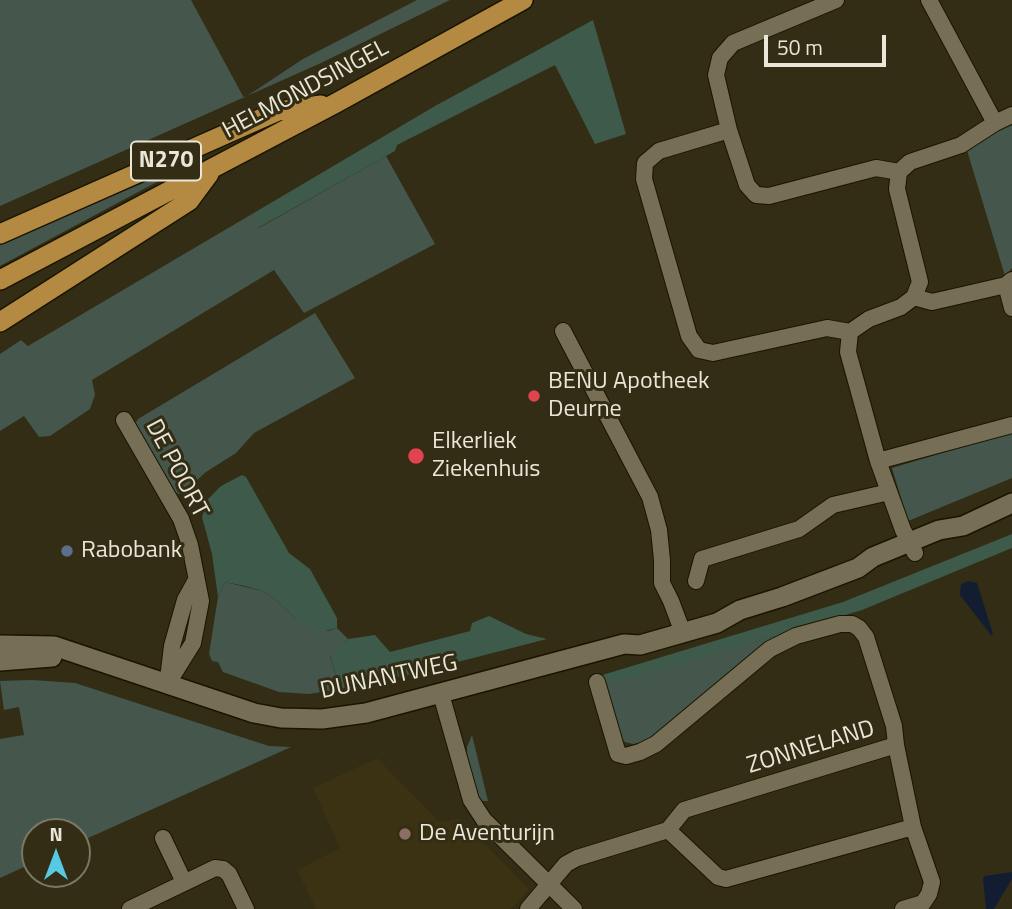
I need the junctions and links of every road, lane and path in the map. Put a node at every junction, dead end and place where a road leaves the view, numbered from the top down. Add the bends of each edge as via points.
1 (523, 0) edge
2 (836, 0) edge
3 (929, 0) edge
4 (336, 103) junction
5 (1012, 115) edge
6 (995, 123) junction
7 (730, 130) junction
8 (214, 168) junction
9 (899, 172) junction
10 (0, 234) edge
11 (0, 280) edge
12 (1009, 282) edge
13 (914, 297) junction
14 (1012, 309) edge
15 (0, 322) edge
16 (562, 331) dead end
17 (850, 332) junction
18 (124, 420) dead end
19 (1012, 425) edge
20 (878, 461) junction
21 (889, 492) junction
22 (1011, 505) edge
23 (912, 548) junction
24 (696, 581) dead end
25 (681, 627) junction
26 (0, 645) edge
27 (85, 656) junction
28 (0, 661) edge
29 (597, 682) dead end
30 (168, 683) junction
31 (441, 694) junction
32 (896, 745) junction
33 (914, 827) junction
34 (668, 830) junction
35 (163, 838) dead end
36 (184, 882) junction
37 (550, 885) junction
38 (130, 909) edge
39 (246, 909) edge
40 (528, 909) edge
41 (574, 909) edge
42 (903, 909) edge

1 - 4 main road, HELMONDSINGEL / N270
2 - 7 street via 733,43 720,58 716,75
3 - 6 street
4 - 8 main road, HELMONDSINGEL / N270
4 - 10 main road, N270 via 278,111
5 - 6 street
6 - 9 street via 961,145 910,162
7 - 9 street via 747,185 756,195 876,168
7 - 17 street via 659,151 645,163 644,179 689,336 699,350 713,353 827,328
8 - 11 main road, HELMONDSINGEL / N270
8 - 15 main road, N270 via 189,201
9 - 13 street via 897,189 920,282
12 - 13 street via 932,302
12 - 14 street
13 - 17 street
16 - 25 street via 650,497 659,530 662,583
17 - 20 street via 848,352
18 - 30 street, DE POORT via 181,519 192,554 195,582 172,646
19 - 20 street
20 - 21 street
21 - 23 street
21 - 24 street via 833,505 799,529 702,559
22 - 23 street, DUNANTWEG via 963,526 945,540
23 - 25 street, DUNANTWEG via 879,568 858,568 740,610 714,612
25 - 31 street, DUNANTWEG via 640,645 624,644
26 - 27 street, DUNANTWEG via 54,646
27 - 28 street, DUNANTWEG
27 - 30 street, DUNANTWEG
29 - 32 street via 618,754 626,756 656,744 770,649 796,636 852,624 866,637
30 - 31 street, DUNANTWEG via 254,713 302,719 366,713
31 - 37 street via 471,800 484,820
32 - 33 street, ZONNELAND
32 - 34 street, ZONNELAND via 684,810
33 - 34 street via 726,879 718,877
33 - 42 street, ZONNELAND via 932,882 923,903
34 - 37 street, ZONNELAND via 577,858 566,864
35 - 36 street
36 - 38 street
36 - 39 street via 223,869
37 - 40 street, ZONNELAND
37 - 41 street

